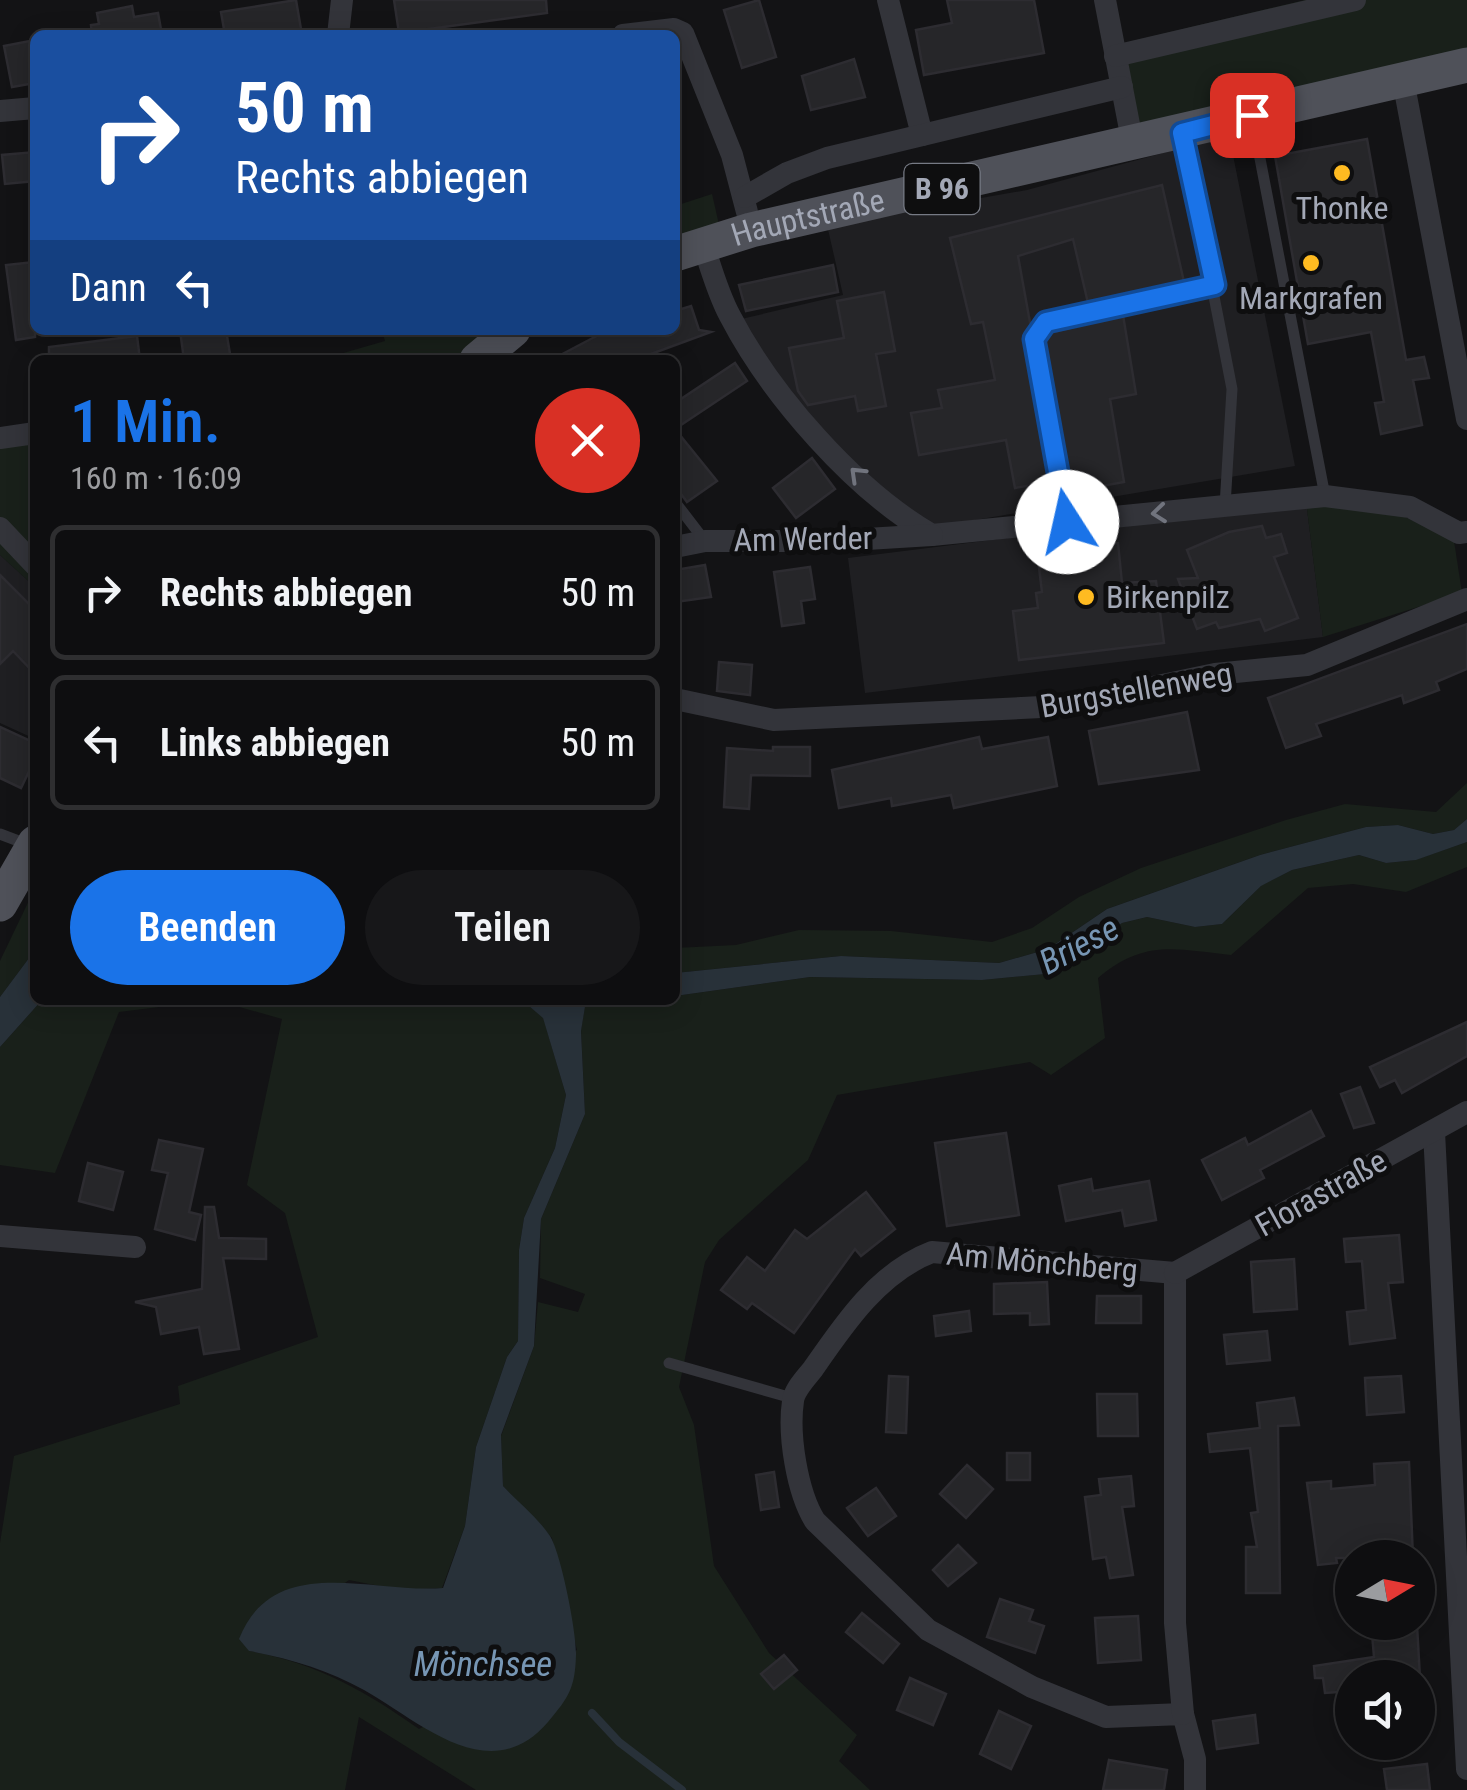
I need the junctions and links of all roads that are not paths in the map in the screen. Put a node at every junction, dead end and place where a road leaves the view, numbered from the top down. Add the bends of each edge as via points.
1 (342, 0) edge
2 (888, 0) edge
3 (1105, 0) edge
4 (1354, 0) edge
5 (339, 30) edge
6 (680, 31) edge
7 (1115, 56) junction
8 (1467, 65) edge
9 (1403, 80) junction
10 (1122, 87) junction
11 (30, 108) edge
12 (0, 111) edge
13 (1252, 115) junction
14 (1182, 133) junction
15 (922, 135) junction
16 (1132, 145) junction
17 (748, 214) junction
18 (689, 249) edge
19 (1215, 285) junction
20 (507, 335) edge
21 (483, 355) edge
22 (1467, 416) edge
23 (30, 434) edge
24 (0, 438) edge
25 (1325, 496) junction
26 (1225, 506) junction
27 (680, 508) edge
28 (1067, 522) junction
29 (0, 528) edge
30 (1467, 532) edge
31 (932, 534) junction
32 (705, 541) junction
33 (680, 546) edge
34 (30, 560) edge
35 (1467, 599) edge
36 (680, 700) edge
37 (22, 841) edge
38 (0, 904) edge
39 (1467, 1112) edge
40 (1434, 1132) junction
41 (0, 1236) edge
42 (136, 1247) dead end
43 (1175, 1273) junction
44 (669, 1363) dead end
45 (792, 1398) junction
46 (1182, 1714) junction
47 (1467, 1769) edge
48 (1195, 1790) edge

1 - 5 street
2 - 15 street
3 - 7 street
4 - 7 street
6 - 17 street
7 - 10 street
8 - 9 main road, Hauptstraße / B 96
9 - 13 main road, Hauptstraße / B 96
9 - 22 street
10 - 15 street, Hauptstraße
10 - 16 street
11 - 12 street
13 - 14 main road, Hauptstraße / B 96
13 - 25 lane
14 - 16 main road, Hauptstraße / B 96
14 - 19 lane
15 - 17 street, Hauptstraße via 806,164
16 - 17 main road, Hauptstraße / B 96
17 - 18 main road, Hauptstraße / B 96
31 -> 18 street via 890,507 799,418
19 - 26 lane via 1232,388
19 - 28 lane via 1046,322 1037,330
20 - 21 main road
23 - 24 street
25 - 26 street, Am Werder
25 - 30 street, Am Werder via 1410,506
26 -> 28 street, Am Werder
27 - 32 lane
28 - 31 street, Am Werder
29 - 34 street
31 - 32 street, Am Werder
32 - 33 street, Am Werder
35 - 36 street, Burgstellenweg via 1306,665 1215,674 1062,706 774,720
37 - 38 main road
39 - 40 street, Florastraße
40 - 43 street, Florastraße
40 - 47 street
41 - 42 street
43 - 45 street, Am Mönchberg via 932,1252 910,1261 872,1294
43 - 46 street, Am Mönchberg via 1175,1623
44 - 45 lane
45 - 46 street via 807,1508 928,1630 1032,1687 1106,1717
46 - 48 street, Am Mönchberg

